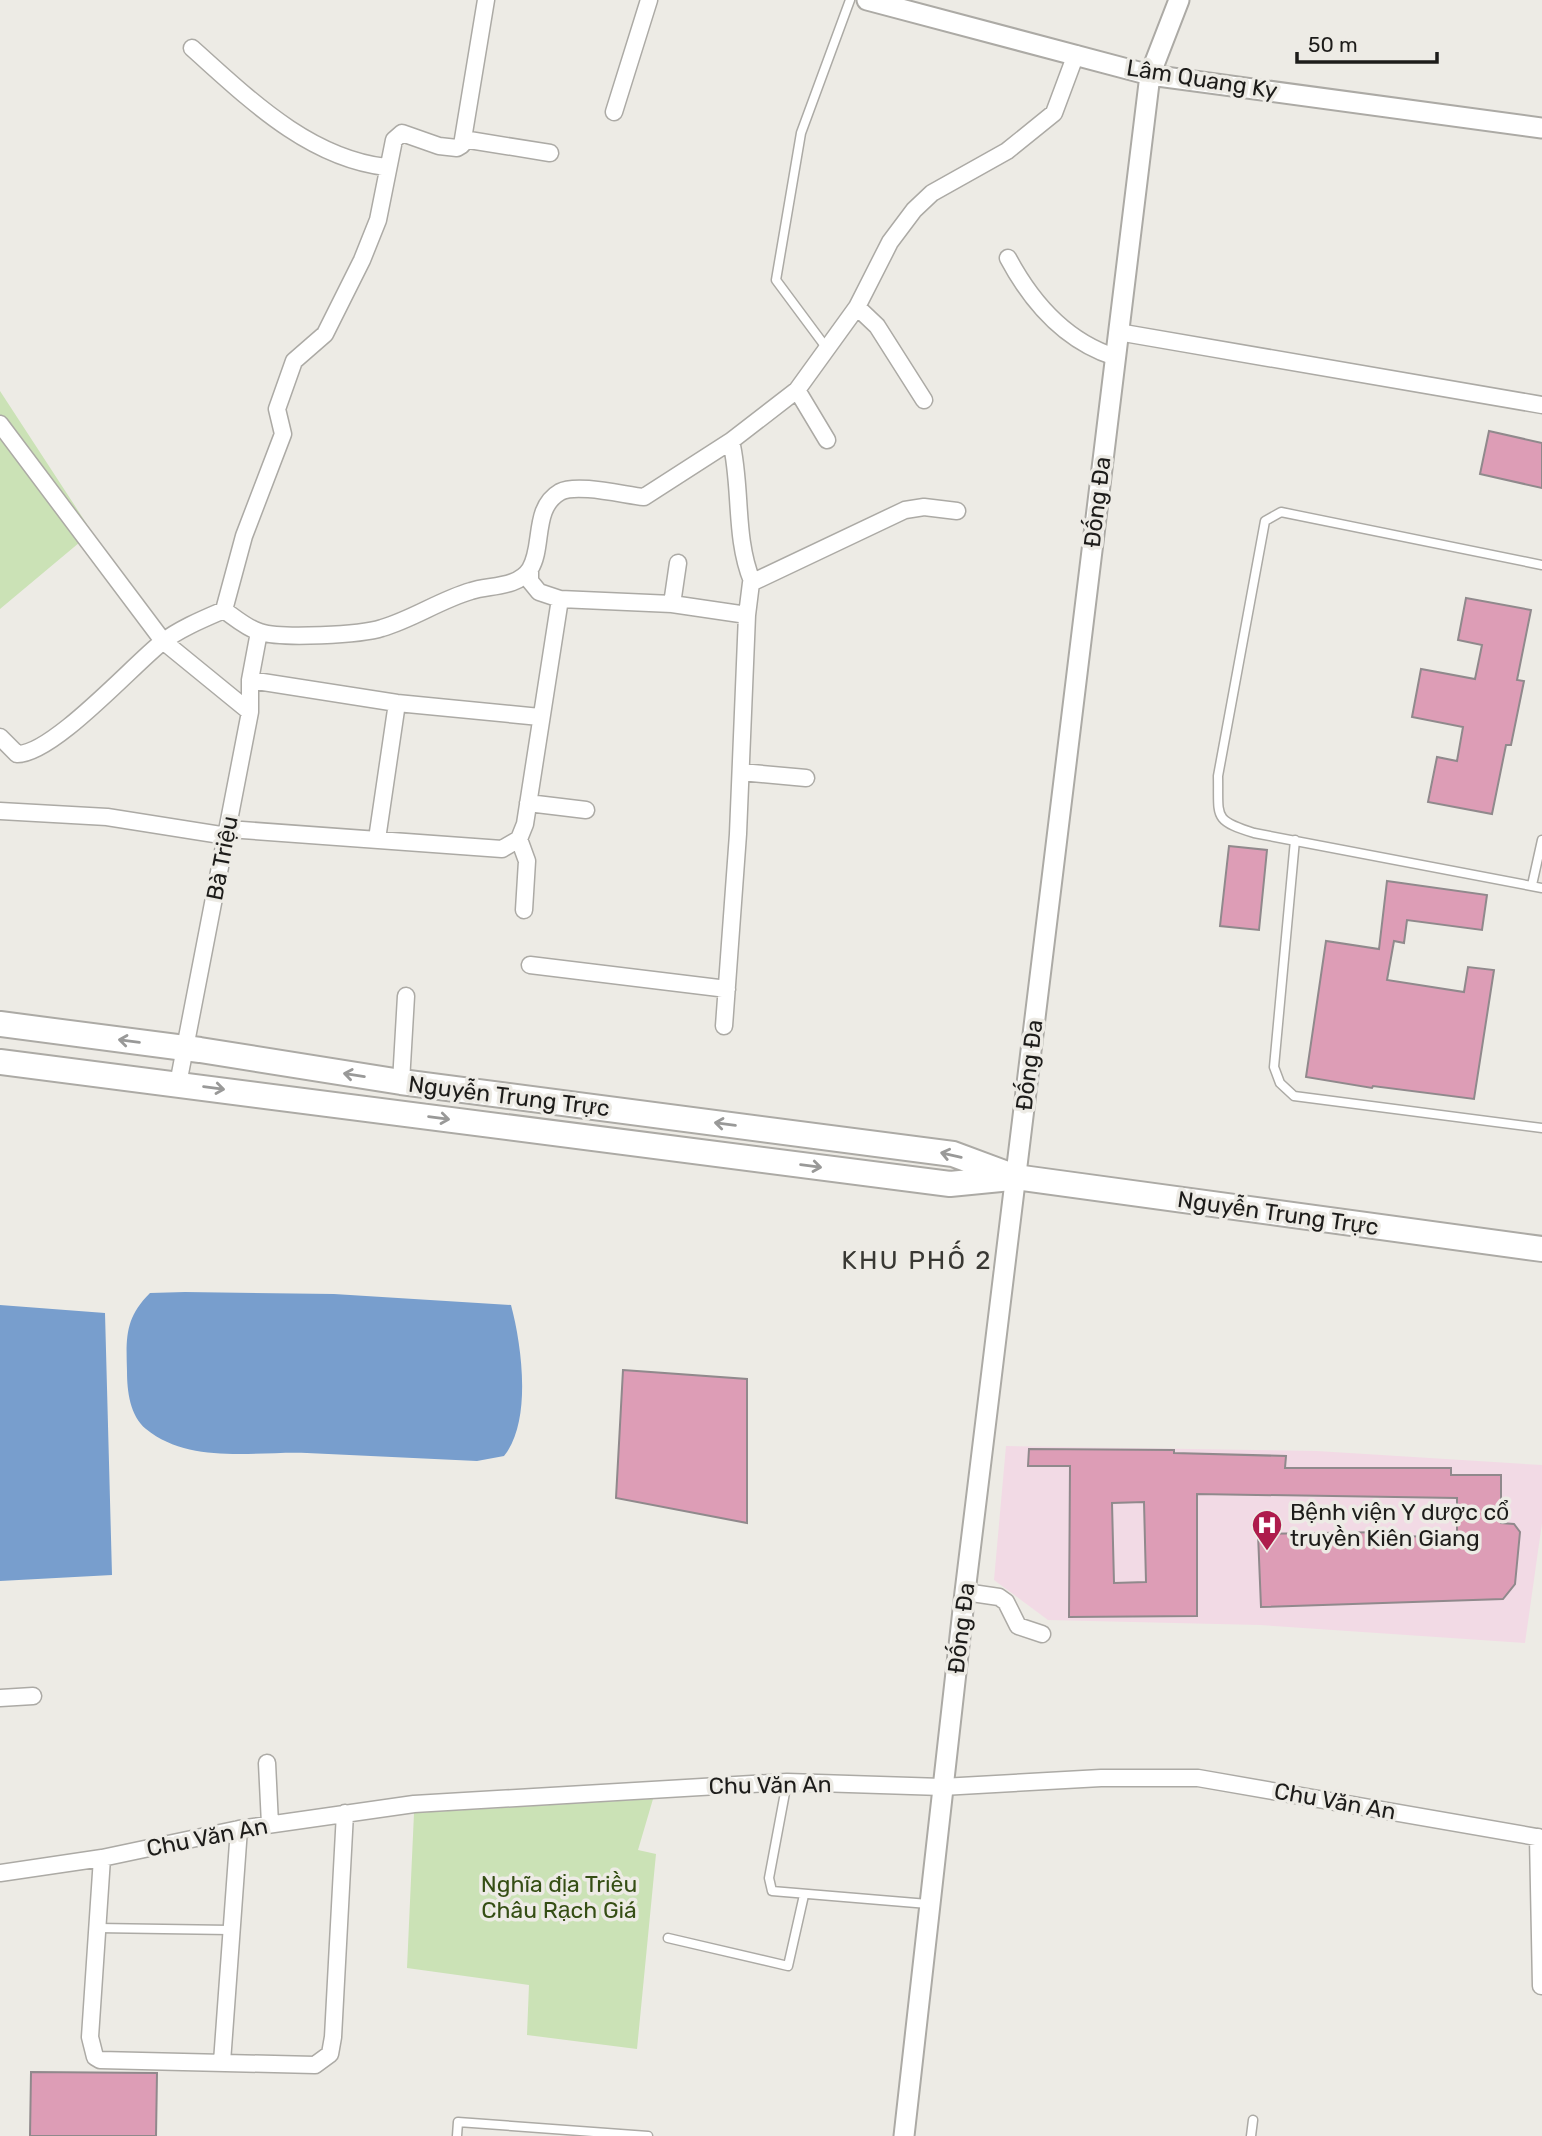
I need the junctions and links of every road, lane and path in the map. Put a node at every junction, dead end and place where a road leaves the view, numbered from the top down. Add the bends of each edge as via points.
1 (486, 0) edge
2 (649, 0) edge
3 (850, 0) edge
4 (867, 0) edge
5 (1179, 0) edge
6 (192, 48) dead end
7 (1076, 54) junction
8 (1150, 75) junction
9 (614, 112) dead end
10 (1542, 128) edge
11 (463, 139) junction
12 (550, 153) dead end
13 (386, 167) junction
14 (1008, 258) dead end
15 (857, 307) junction
16 (1118, 332) junction
17 (828, 350) junction
18 (1115, 357) junction
19 (797, 390) junction
20 (924, 400) dead end
21 (1542, 405) edge
22 (0, 424) edge
23 (827, 440) dead end
24 (731, 442) junction
25 (957, 511) dead end
26 (678, 563) dead end
27 (1542, 565) edge
28 (530, 569) junction
29 (752, 581) junction
30 (560, 599) junction
31 (672, 604) junction
32 (224, 610) junction
33 (747, 615) junction
34 (260, 632) junction
35 (163, 641) junction
36 (250, 680) junction
37 (397, 703) junction
38 (250, 712) junction
39 (540, 717) junction
40 (0, 737) edge
41 (741, 772) junction
42 (806, 778) dead end
43 (528, 803) junction
44 (586, 810) dead end
45 (0, 811) edge
46 (228, 832) junction
47 (377, 839) junction
48 (519, 839) junction
49 (1295, 840) junction
50 (1542, 840) edge
51 (1531, 885) junction
52 (1542, 888) edge
53 (524, 910) dead end
54 (530, 965) dead end
55 (727, 989) junction
56 (406, 996) dead end
57 (0, 1024) edge
58 (724, 1026) dead end
59 (185, 1048) junction
60 (0, 1062) edge
61 (401, 1082) junction
62 (178, 1084) junction
63 (1542, 1128) edge
64 (1015, 1177) junction
65 (1542, 1250) edge
66 (965, 1592) junction
67 (1042, 1634) dead end
68 (33, 1696) dead end
69 (0, 1698) edge
70 (267, 1763) dead end
71 (787, 1782) junction
72 (942, 1787) junction
73 (345, 1813) junction
74 (270, 1824) junction
75 (239, 1829) junction
76 (1540, 1838) edge
77 (102, 1858) junction
78 (0, 1873) edge
79 (804, 1895) junction
80 (928, 1904) junction
81 (96, 1928) junction
82 (230, 1930) junction
83 (668, 1938) dead end
84 (1541, 1986) edge
85 (222, 2062) junction
86 (1253, 2120) dead end
87 (457, 2136) edge
88 (648, 2136) edge
89 (904, 2136) edge
90 (1251, 2136) edge

1 - 11 street
2 - 9 street
3 - 17 lane via 801,133 776,280
4 - 7 street, Lâm Quang Ky
5 - 8 street, Đống Đa
6 - 13 street via 265,114 321,147
7 - 8 street, Lâm Quang Ky
7 - 15 street via 1054,113 1007,151 932,193 914,210 890,242
8 - 10 street, Lâm Quang Ky
8 - 16 street, Đống Đa
11 - 12 street
11 - 13 street via 457,148 399,134
13 - 32 street via 377,220 340,307 325,334 294,361 277,409 283,434 244,536
14 - 18 street via 1027,294 1073,337 1090,349
15 - 17 street
15 - 20 street via 877,326
16 - 18 street, Đống Đa
16 - 21 street
17 - 19 street
18 - 64 street, Đống Đa
19 - 23 street
19 - 24 street
22 - 35 street
24 - 28 street via 644,497 599,491 557,494 550,499 540,523
24 - 29 street via 745,565
25 - 29 street via 905,510
26 - 31 street
27 - 49 lane via 1281,512 1265,521 1218,776 1219,813 1227,825
28 - 30 street via 530,580 539,592
28 - 34 street via 515,582 472,590 382,628 329,634
29 - 33 street
30 - 31 street
30 - 39 street
31 - 33 street
32 - 34 street
32 - 35 street
33 - 41 street
34 - 36 street, Bà Triệu
35 - 38 street
35 - 40 street via 66,729 29,754 17,754
36 - 37 street
36 - 38 street, Bà Triệu
37 - 39 street
37 - 47 street
38 - 46 street, Bà Triệu
39 - 43 street
41 - 42 street
41 - 55 street
43 - 44 street
43 - 48 street
45 - 46 street via 107,817
46 - 47 street
46 - 59 street, Bà Triệu
47 - 48 street via 502,849
48 - 53 street via 527,861
49 - 51 lane
49 - 63 lane via 1274,1068 1280,1083 1294,1097
50 - 51 lane
51 - 52 lane
54 - 55 street
55 - 58 street
56 - 61 street
59 -> 57 main road, Nguyễn Trung Trực
61 -> 59 main road, Nguyễn Trung Trực
59 - 62 street, Bà Triệu
60 - 62 main road, Nguyễn Trung Trực
64 -> 61 main road, Nguyễn Trung Trực via 953,1154
62 -> 64 main road, Nguyễn Trung Trực via 950,1184
64 - 65 main road, Nguyễn Trung Trực
64 - 66 street, Đống Đa
66 - 67 street via 999,1597 1011,1607 1018,1626
66 - 72 street, Đống Đa
68 - 69 street
70 - 74 street
71 - 72 street, Chu Văn An
71 - 73 street, Chu Văn An via 414,1804
71 - 79 lane via 769,1878 772,1891
72 - 76 street, Chu Văn An via 1198,1778
72 - 80 street, Đống Đa
73 - 74 street, Chu Văn An
73 - 85 street via 330,2054 316,2065
74 - 75 street, Chu Văn An
75 - 77 street, Chu Văn An
75 - 82 street
76 - 84 street
77 - 78 street, Chu Văn An
77 - 81 street
79 - 80 lane
79 - 83 lane via 788,1966
80 - 89 street, Đống Đa
81 - 82 lane
81 - 85 street via 90,2037 95,2057
82 - 85 street
86 - 90 lane
87 - 88 lane via 458,2122

